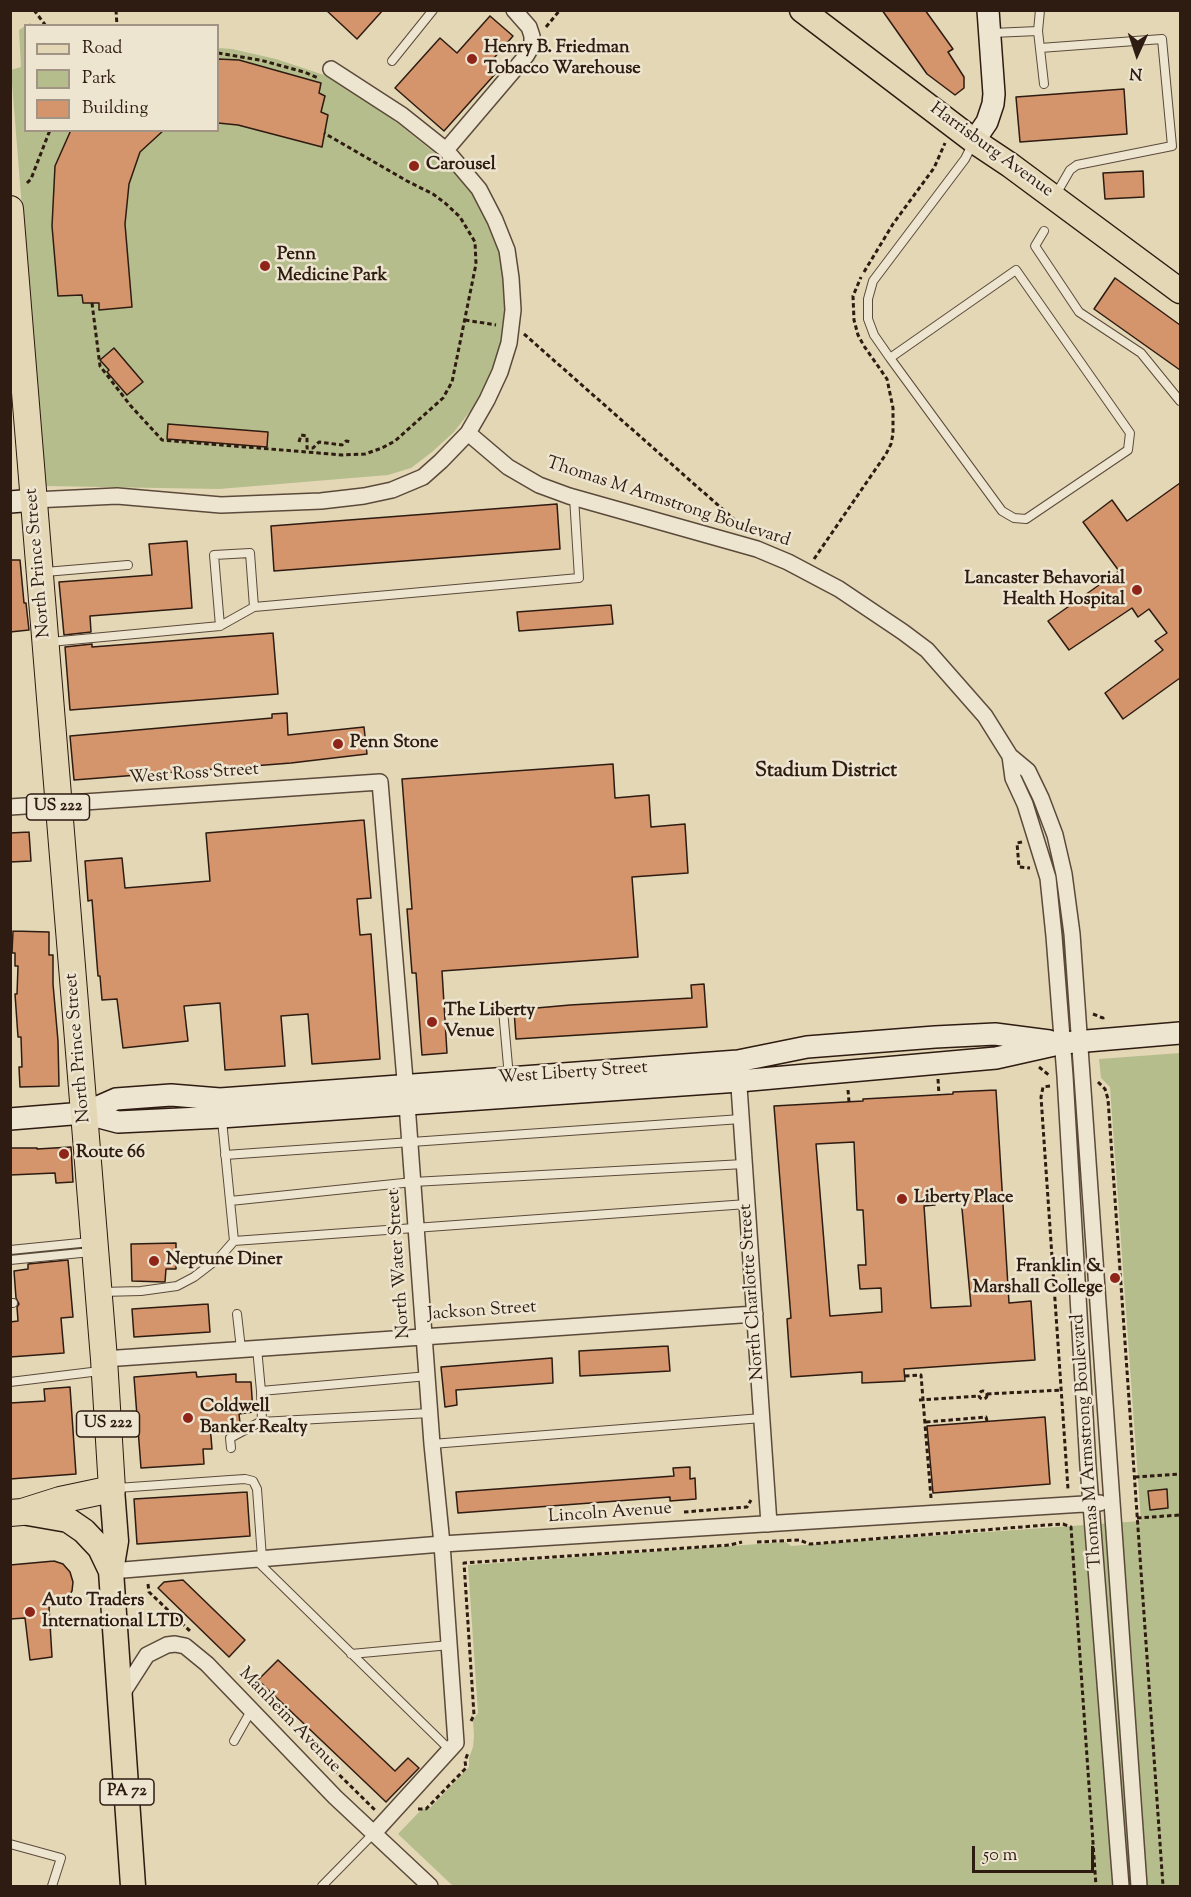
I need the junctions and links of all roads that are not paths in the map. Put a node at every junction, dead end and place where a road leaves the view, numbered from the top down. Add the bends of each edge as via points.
1 (434, 10) edge
2 (514, 10) edge
3 (802, 10) edge
4 (988, 10) edge
5 (1040, 10) edge
6 (1038, 31) junction
7 (990, 33) junction
8 (1040, 48) junction
9 (392, 61) dead end
10 (331, 69) dead end
11 (1044, 84) dead end
12 (974, 141) junction
13 (1176, 145) edge
14 (446, 150) junction
15 (1055, 197) junction
16 (10, 209) edge
17 (11, 219) edge
18 (1044, 231) dead end
19 (1180, 291) edge
20 (890, 358) junction
21 (1180, 401) edge
22 (468, 433) junction
23 (574, 497) junction
24 (22, 501) edge
25 (128, 565) dead end
26 (40, 572) junction
27 (254, 607) junction
28 (220, 626) junction
29 (46, 643) junction
30 (380, 782) joint
31 (58, 803) junction
32 (10, 807) edge
33 (503, 1010) dead end
34 (1180, 1033) edge
35 (1071, 1042) junction
36 (738, 1071) junction
37 (509, 1078) junction
38 (407, 1095) junction
39 (221, 1108) junction
40 (84, 1113) junction
41 (10, 1119) edge
42 (741, 1119) junction
43 (410, 1144) junction
44 (225, 1155) junction
45 (744, 1164) junction
46 (413, 1182) junction
47 (230, 1201) junction
48 (747, 1204) junction
49 (417, 1227) junction
50 (234, 1240) junction
51 (95, 1247) junction
52 (10, 1250) edge
53 (10, 1260) edge
54 (98, 1293) junction
55 (237, 1314) dead end
56 (754, 1314) junction
57 (425, 1336) junction
58 (249, 1348) junction
59 (104, 1365) junction
60 (428, 1376) junction
61 (10, 1382) edge
62 (261, 1391) junction
63 (430, 1413) junction
64 (762, 1418) junction
65 (262, 1422) junction
66 (432, 1444) junction
67 (231, 1448) dead end
68 (112, 1489) junction
69 (1112, 1502) junction
70 (1091, 1504) junction
71 (16, 1513) edge
72 (769, 1524) junction
73 (442, 1544) junction
74 (258, 1558) junction
75 (111, 1571) junction
76 (450, 1645) junction
77 (351, 1654) junction
78 (120, 1697) junction
79 (252, 1709) junction
80 (234, 1741) dead end
81 (458, 1748) junction
82 (374, 1833) junction
83 (10, 1844) edge
84 (52, 1887) edge
85 (133, 1887) edge
86 (322, 1887) edge
87 (430, 1887) edge
88 (1121, 1887) edge
89 (1138, 1887) edge

1 - 9 lane
2 - 14 street via 529,27 532,46
3 - 12 main road, Harrisburg Avenue
4 - 7 main road
5 - 6 lane
6 - 7 lane
6 - 8 lane
7 - 12 main road via 993,104
8 - 11 lane
8 - 13 lane via 1162,39
10 - 14 street
12 - 15 main road, Harrisburg Avenue
12 - 20 lane via 965,159 873,281 868,319
13 - 15 lane via 1077,165
14 - 22 street via 479,189 495,220 507,250 511,278 509,343 500,372
15 - 19 main road, Harrisburg Avenue
16 - 17 highway, North Prince Street / US 222
17 - 24 highway, North Prince Street / US 222
18 - 21 lane via 1035,246 1079,312 1141,353
20 - 20 lane via 1016,270 1130,433 1128,450 1026,519 1014,518 1002,511
22 - 23 street, Thomas M Armstrong Boulevard via 508,467 539,485
22 - 24 street via 423,477 364,496 221,505 117,496
23 - 27 lane via 579,578
23 - 35 street, Thomas M Armstrong Boulevard via 788,561 831,584 927,650 985,716 1010,756 1013,778 1048,878
24 - 26 highway, North Prince Street / US 222
25 - 26 lane
26 - 29 highway, North Prince Street / US 222
27 - 28 lane
27 - 28 lane via 250,553 214,555
28 - 29 lane
29 - 31 highway, North Prince Street / US 222
30 - 31 street, West Ross Street
30 - 38 street, North Water Street
31 - 32 street, West Ross Street
31 - 40 highway, North Prince Street / US 222
33 - 37 lane
34 - 35 main road, West Liberty Street
35 - 36 main road, West Liberty Street via 996,1058
35 - 36 main road, West Liberty Street via 995,1034 807,1047
35 - 69 street, Thomas M Armstrong Boulevard
35 - 70 street, Thomas M Armstrong Boulevard
36 - 37 main road, West Liberty Street
36 - 38 main road, West Liberty Street
36 - 42 street, North Charlotte Street
37 - 38 main road, West Liberty Street
38 - 39 main road, West Liberty Street
38 - 43 street, North Water Street
39 - 40 main road, West Liberty Street via 118,1122
39 - 44 lane
40 - 41 main road, West Liberty Street
40 - 51 highway, North Prince Street / US 222
42 - 43 lane
42 - 45 street, North Charlotte Street
43 - 44 lane
43 - 46 street, North Water Street
44 - 47 lane
45 - 46 lane
45 - 48 street, North Charlotte Street
46 - 47 lane
46 - 49 street, North Water Street
47 - 50 lane
48 - 49 lane
48 - 56 street, North Charlotte Street
49 - 50 lane
49 - 57 street, North Water Street
50 - 54 lane via 220,1257 177,1286
51 - 52 lane
51 - 53 lane
51 - 54 highway, North Prince Street / US 222
54 - 59 highway, North Prince Street / US 222
55 - 58 lane
56 - 57 street, Jackson Street
56 - 64 street, North Charlotte Street
57 - 58 street, Jackson Street
57 - 60 street, North Water Street
58 - 59 street, Jackson Street
58 - 62 lane
59 - 61 lane
59 - 68 highway, North Prince Street / US 222
60 - 62 lane
60 - 63 street, North Water Street
62 - 65 lane
63 - 65 lane
63 - 66 street, North Water Street
64 - 66 lane
64 - 72 street, North Charlotte Street
65 - 67 lane via 230,1438
66 - 73 street, North Water Street
68 - 71 highway
68 - 74 lane via 253,1481 257,1489
68 - 75 main road, North Prince Street / PA 72 via 117,1541
69 - 70 street, Lincoln Avenue
69 - 89 street, Thomas M Armstrong Boulevard
70 - 72 street, Lincoln Avenue
70 - 88 street, Thomas M Armstrong Boulevard
71 - 75 main road, PA 72 via 68,1520 100,1548
72 - 73 street, Lincoln Avenue
73 - 74 street, Lincoln Avenue
73 - 76 street, North Water Street
74 - 75 street, Lincoln Avenue
74 - 77 lane
75 - 78 main road, North Prince Street / PA 72
76 - 77 lane
76 - 81 street, North Water Street
77 - 81 lane
78 - 79 street, Manheim Avenue via 147,1655 176,1644 185,1646 207,1664
78 - 85 main road, North Prince Street / PA 72
79 - 80 lane
79 - 82 street, Manheim Avenue
81 - 82 street
82 - 86 lane
82 - 87 street, Manheim Avenue
83 - 84 lane via 61,1858

